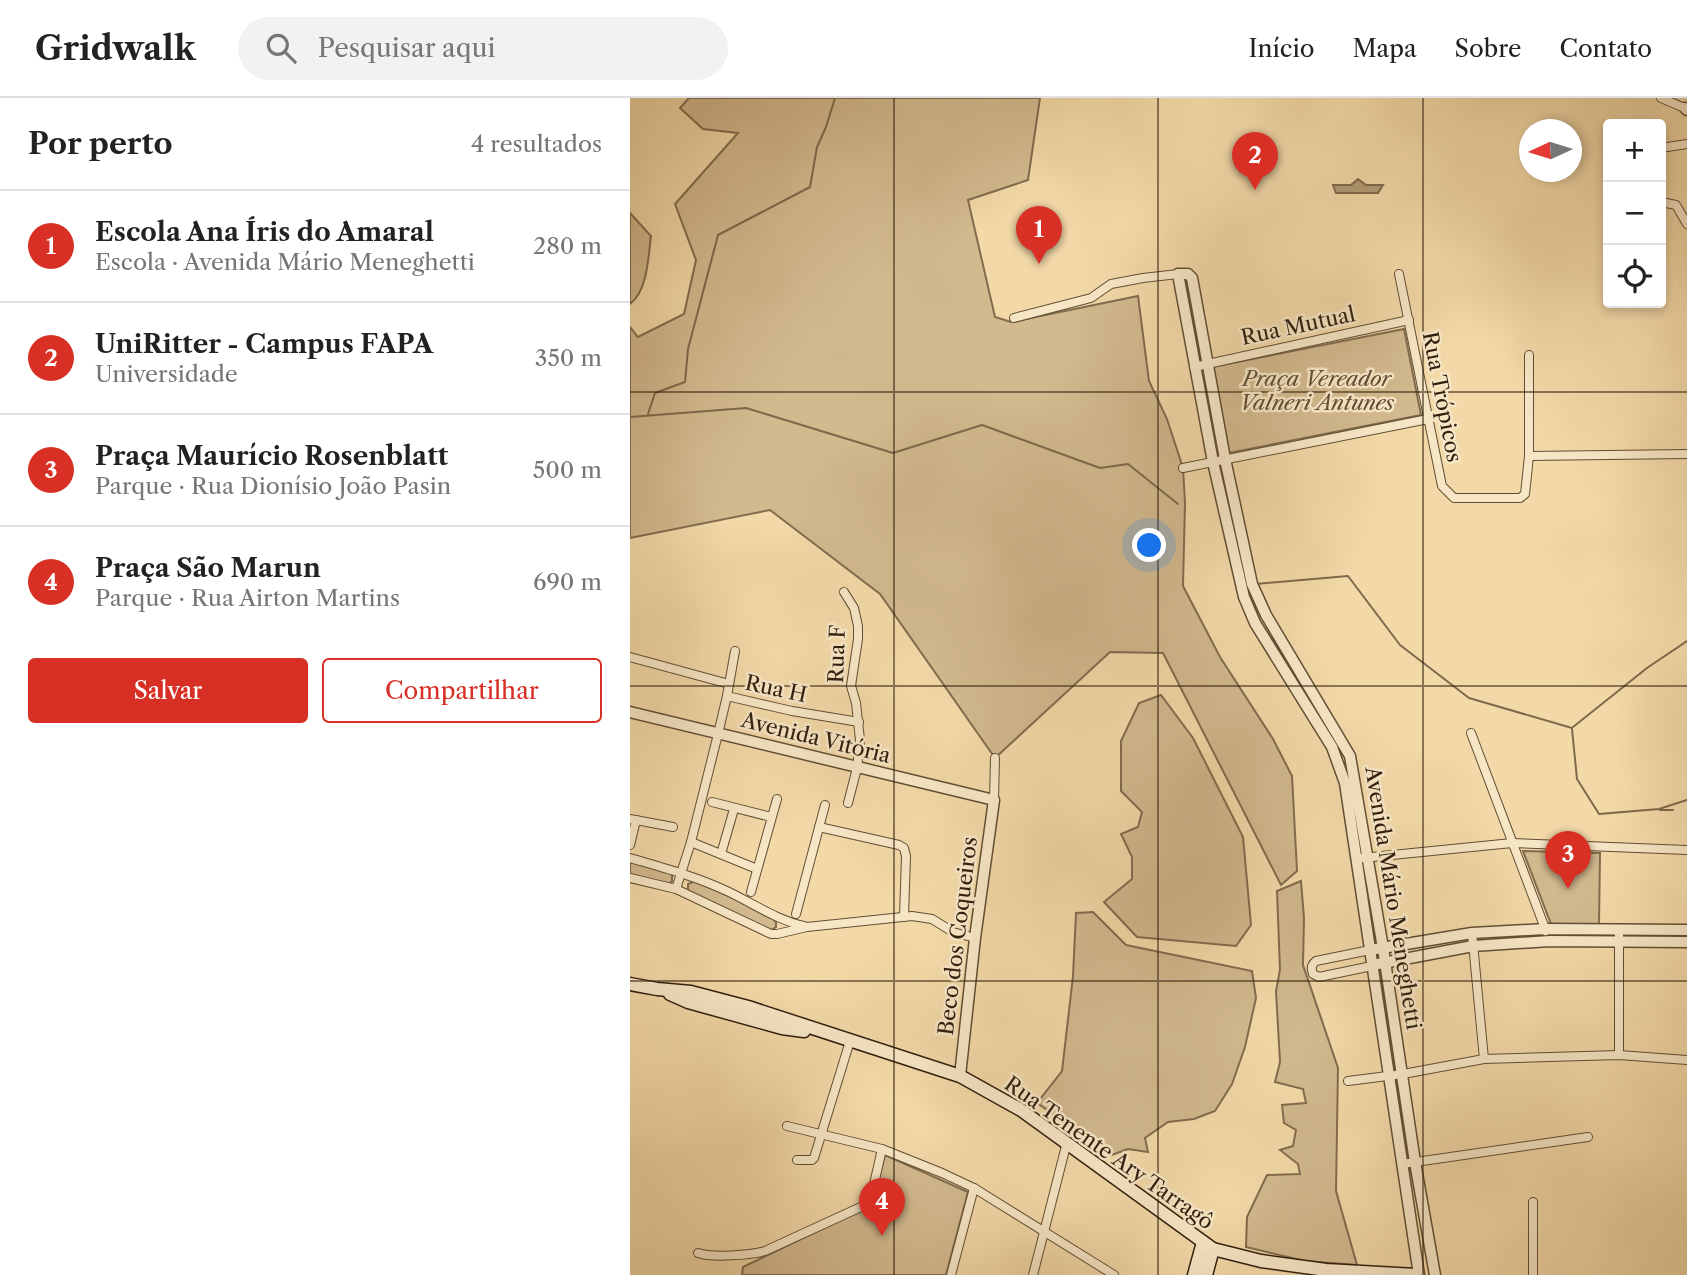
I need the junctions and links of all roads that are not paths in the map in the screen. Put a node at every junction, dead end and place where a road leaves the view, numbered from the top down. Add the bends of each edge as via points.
1 (1661, 98) edge
2 (1687, 109) edge
3 (1687, 144) edge
4 (1666, 147) edge
5 (1666, 203) edge
6 (1687, 224) edge
7 (1178, 274) junction
8 (1399, 274) dead end
9 (1014, 318) dead end
10 (1409, 320) junction
11 (1529, 355) dead end
12 (1207, 364) junction
13 (1194, 367) junction
14 (1428, 419) junction
15 (1687, 454) edge
16 (1529, 456) junction
17 (1225, 459) junction
18 (1213, 462) junction
19 (1183, 468) dead end
20 (844, 592) dead end
21 (1256, 593) junction
22 (1244, 597) junction
23 (734, 651) dead end
24 (630, 657) edge
25 (1295, 677) junction
26 (729, 684) junction
27 (727, 696) junction
28 (630, 712) edge
29 (859, 722) junction
30 (1471, 733) dead end
31 (718, 734) junction
32 (1350, 756) junction
33 (995, 758) dead end
34 (1336, 760) junction
35 (857, 768) junction
36 (777, 799) dead end
37 (994, 800) junction
38 (712, 802) dead end
39 (848, 803) dead end
40 (825, 805) dead end
41 (734, 809) junction
42 (771, 817) junction
43 (633, 819) edge
44 (673, 827) dead end
45 (819, 827) junction
46 (691, 842) junction
47 (1512, 843) junction
48 (630, 845) edge
49 (1687, 850) edge
50 (721, 854) junction
51 (630, 858) edge
52 (1362, 858) junction
53 (757, 869) junction
54 (681, 873) junction
55 (630, 878) edge
56 (676, 889) junction
57 (751, 892) dead end
58 (796, 914) dead end
59 (904, 917) junction
60 (778, 918) junction
61 (807, 927) junction
62 (1545, 929) junction
63 (1687, 930) edge
64 (1472, 933) junction
65 (774, 934) junction
66 (1620, 935) junction
67 (975, 938) junction
68 (1550, 941) junction
69 (1687, 942) edge
70 (1473, 946) junction
71 (1383, 948) junction
72 (1370, 950) junction
73 (1385, 963) junction
74 (1372, 966) junction
75 (630, 984) edge
76 (850, 1041) junction
77 (1619, 1055) junction
78 (1484, 1059) junction
79 (1687, 1060) edge
80 (1403, 1074) junction
81 (960, 1076) junction
82 (1389, 1076) junction
83 (1348, 1081) dead end
84 (787, 1126) dead end
85 (821, 1135) junction
86 (1588, 1137) dead end
87 (1067, 1142) junction
88 (882, 1149) junction
89 (797, 1160) dead end
90 (1415, 1162) junction
91 (1402, 1164) junction
92 (974, 1188) junction
93 (1533, 1202) dead end
94 (1044, 1231) junction
95 (1208, 1246) junction
96 (698, 1253) dead end
97 (951, 1275) edge
98 (1033, 1275) edge
99 (1114, 1275) edge
100 (1194, 1275) edge
101 (1206, 1275) edge
102 (1418, 1275) edge
103 (1435, 1275) edge
104 (1533, 1275) edge

1 - 2 street
3 - 4 street
5 - 6 street via 1676,205
7 - 9 street via 1111,284 1091,298
7 - 12 street, Avenida Mário Meneghetti via 1192,278
7 - 13 street, Avenida Mário Meneghetti
8 - 10 street, Rua Trópicos
10 - 12 street, Rua Mutual
10 - 14 street, Rua Trópicos
11 - 16 street
12 - 13 street, Rua Mutual
12 - 17 street, Avenida Mário Meneghetti
13 - 18 street, Avenida Mário Meneghetti
14 - 16 street, Rua Trópicos via 1442,486 1454,498 1520,498 1525,494
14 - 17 street
15 - 16 street
17 - 18 street
17 - 21 street, Avenida Mário Meneghetti
18 - 19 street
18 - 22 street, Avenida Mário Meneghetti
20 - 29 street, Rua F via 858,626 851,686
21 - 22 street
21 - 25 street, Avenida Mário Meneghetti
22 - 25 street, Avenida Mário Meneghetti via 1255,623
23 - 26 street
24 - 26 street
25 - 32 street, Avenida Mário Meneghetti
25 - 34 street, Avenida Mário Meneghetti
26 - 27 street
27 - 29 street, Rua H
27 - 31 street
28 - 31 street, Avenida Vitória
29 - 35 street, Rua F
30 - 47 street
31 - 35 street, Avenida Vitória
31 - 46 street
32 - 34 street
32 - 52 street, Avenida Mário Meneghetti
33 - 37 street
34 - 52 street, Avenida Mário Meneghetti
35 - 37 street, Avenida Vitória
35 - 39 street, Rua F
36 - 42 street
37 - 67 street, Beco dos Coqueiros
38 - 41 street
40 - 45 street
41 - 42 street
41 - 50 street
42 - 53 street
43 - 44 street
43 - 48 street
45 - 58 street
45 - 59 street via 904,848
46 - 50 street
46 - 54 street
47 - 49 street
47 - 52 street
47 - 62 street
50 - 53 street
51 - 54 street
52 - 71 street, Avenida Mário Meneghetti
52 - 72 street, Avenida Mário Meneghetti
53 - 57 street
54 - 56 street
54 - 60 street
55 - 56 street
56 - 65 street
59 - 61 street
59 - 67 street via 932,919
60 - 61 street
60 - 65 street via 780,927
61 - 65 street
62 - 64 street
62 - 66 street
62 - 68 street
63 - 66 street
64 - 70 street
64 - 71 street
66 - 68 street
66 - 69 street
66 - 77 street
67 - 81 street, Beco dos Coqueiros
68 - 70 street
70 - 73 street
70 - 78 street
71 - 72 street
71 - 73 street, Avenida Mário Meneghetti
72 - 74 street, Avenida Mário Meneghetti
72 - 74 street via 1316,961 1311,968 1318,976
73 - 74 street
73 - 80 street, Avenida Mário Meneghetti
74 - 82 street, Avenida Mário Meneghetti
75 - 76 main road, Rua Tenente Ary Tarragô via 691,992
76 - 81 main road, Rua Tenente Ary Tarragô
76 - 85 street
77 - 78 street
77 - 79 street
78 - 80 street
80 - 82 street
80 - 90 street, Avenida Mário Meneghetti
81 - 87 main road, Rua Tenente Ary Tarragô
82 - 83 street
82 - 91 street, Avenida Mário Meneghetti
84 - 85 street
85 - 88 street
85 - 89 street via 813,1159
86 - 90 street
87 - 94 street
87 - 95 main road, Rua Tenente Ary Tarragô
88 - 92 street
88 - 96 street via 871,1197 863,1206 756,1254
90 - 91 street
90 - 103 street, Avenida Mário Meneghetti
91 - 102 street, Avenida Mário Meneghetti
92 - 94 street
92 - 97 street
93 - 104 street
94 - 98 street
94 - 99 street
95 - 100 main road
95 - 101 main road
95 - 102 main road, Rua Tenente Ary Tarragô via 1261,1261 1326,1270

